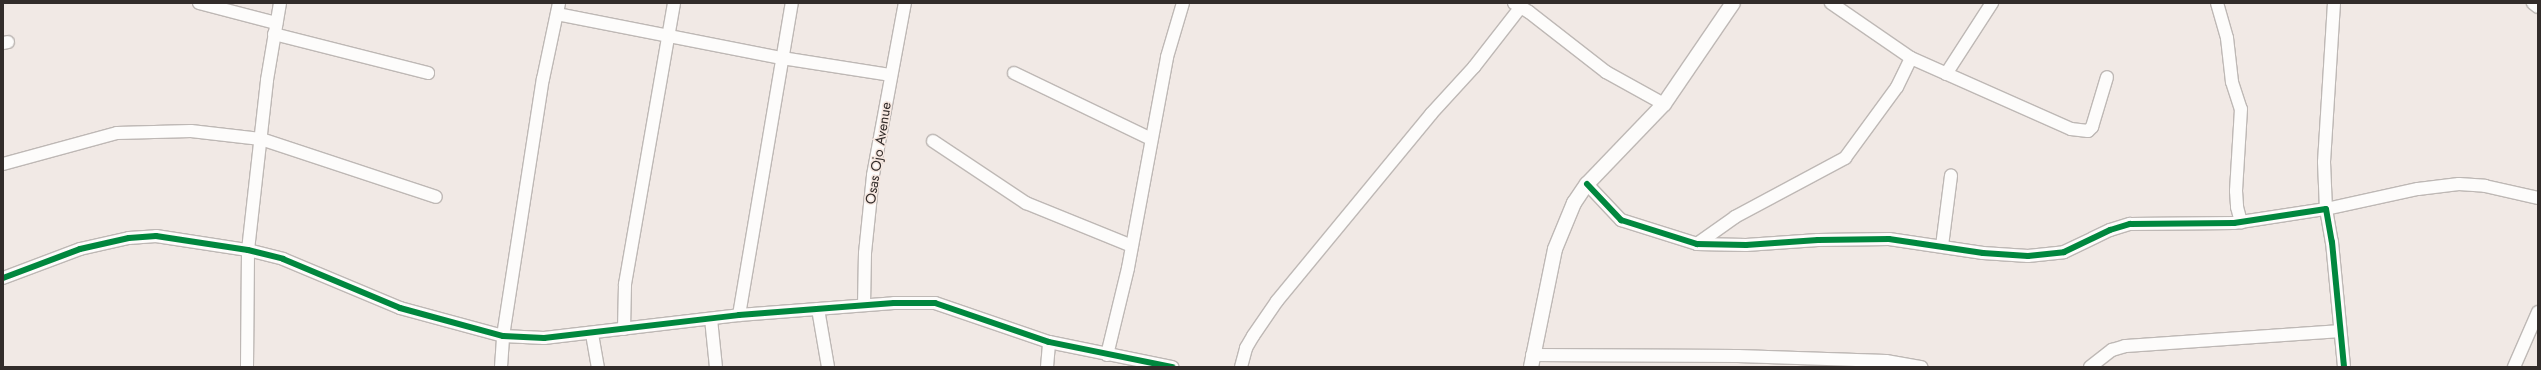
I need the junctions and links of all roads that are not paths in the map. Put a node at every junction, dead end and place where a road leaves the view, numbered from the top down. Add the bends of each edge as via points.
1 (199, 3) edge
2 (280, 3) edge
3 (674, 3) edge
4 (792, 3) edge
5 (905, 3) edge
6 (1183, 3) edge
7 (1733, 3) edge
8 (1831, 3) edge
9 (1992, 3) edge
10 (2217, 3) edge
11 (2334, 3) edge
12 (2533, 3) edge
13 (1524, 6) edge
14 (2538, 7) edge
15 (558, 9) edge
16 (275, 29) junction
17 (667, 36) junction
18 (782, 58) junction
19 (1911, 58) junction
20 (428, 73) dead end
21 (1014, 73) dead end
22 (1946, 74) junction
23 (890, 76) junction
24 (2107, 77) dead end
25 (1664, 104) junction
26 (261, 139) junction
27 (1151, 139) junction
28 (933, 141) dead end
29 (3, 164) edge
30 (1951, 176) dead end
31 (1587, 184) junction
32 (436, 197) dead end
33 (2538, 198) edge
34 (2326, 209) junction
35 (2241, 222) junction
36 (1697, 244) junction
37 (1132, 246) junction
38 (1942, 246) junction
39 (248, 250) junction
40 (3, 278) edge
41 (864, 305) junction
42 (818, 309) junction
43 (2538, 312) edge
44 (739, 315) junction
45 (711, 319) junction
46 (624, 329) junction
47 (2338, 331) junction
48 (592, 334) junction
49 (503, 336) junction
50 (1049, 342) junction
51 (1107, 354) junction
52 (1532, 361) edge
53 (247, 367) edge
54 (501, 367) edge
55 (598, 367) edge
56 (716, 367) edge
57 (828, 367) edge
58 (1047, 367) edge
59 (1170, 367) edge
60 (1241, 367) edge
61 (1921, 367) edge
62 (2090, 367) edge
63 (2344, 367) edge
64 (2514, 367) edge

1 - 16 street
2 - 16 street
3 - 17 street
4 - 18 street
5 - 23 street, Osas Ojo Avenue
6 - 27 street via 1167,57
7 - 25 street
8 - 19 street
9 - 22 street
10 - 35 street via 2228,38 2232,82 2241,109 2238,132 2240,162 2236,191
11 - 34 street via 2324,162
12 - 14 street
13 - 25 street via 1606,72
13 - 60 street via 1474,67 1430,114 1277,301 1249,342
15 - 17 street
15 - 49 street via 543,79
16 - 20 street
16 - 26 street
17 - 18 street
17 - 46 street via 625,284
18 - 23 street
18 - 44 street
19 - 22 street
19 - 36 street via 1897,87 1845,158 1735,217
21 - 27 street
22 - 24 street via 2047,120 2088,131 2092,127
23 - 41 street, Osas Ojo Avenue via 873,175 865,253
25 - 31 street
26 - 29 street via 192,131 116,133
26 - 32 street
26 - 39 street
27 - 37 street
28 - 37 street via 1026,203
30 - 38 street
31 - 36 street via 1621,220
31 - 52 street via 1574,203 1555,249
33 - 34 street via 2485,186 2459,184 2418,189
34 - 35 street
34 - 47 street via 2332,242
35 - 38 street via 2130,224 2110,230 2064,252 2028,256 1983,253
36 - 38 street via 1746,245 1889,239
37 - 51 street
39 - 40 street via 156,236 129,238 80,249
39 - 49 street via 283,259 400,308
39 - 53 street
41 - 42 street
41 - 50 street via 935,303
42 - 44 street
42 - 57 street
43 - 64 street
44 - 45 street
45 - 46 street
45 - 56 street
46 - 48 street
47 - 62 street via 2125,346 2112,350
47 - 63 street
48 - 49 street via 544,338
48 - 55 street
49 - 54 street
50 - 51 street
50 - 58 street
51 - 59 street
52 - 61 street via 1738,356 1886,361

